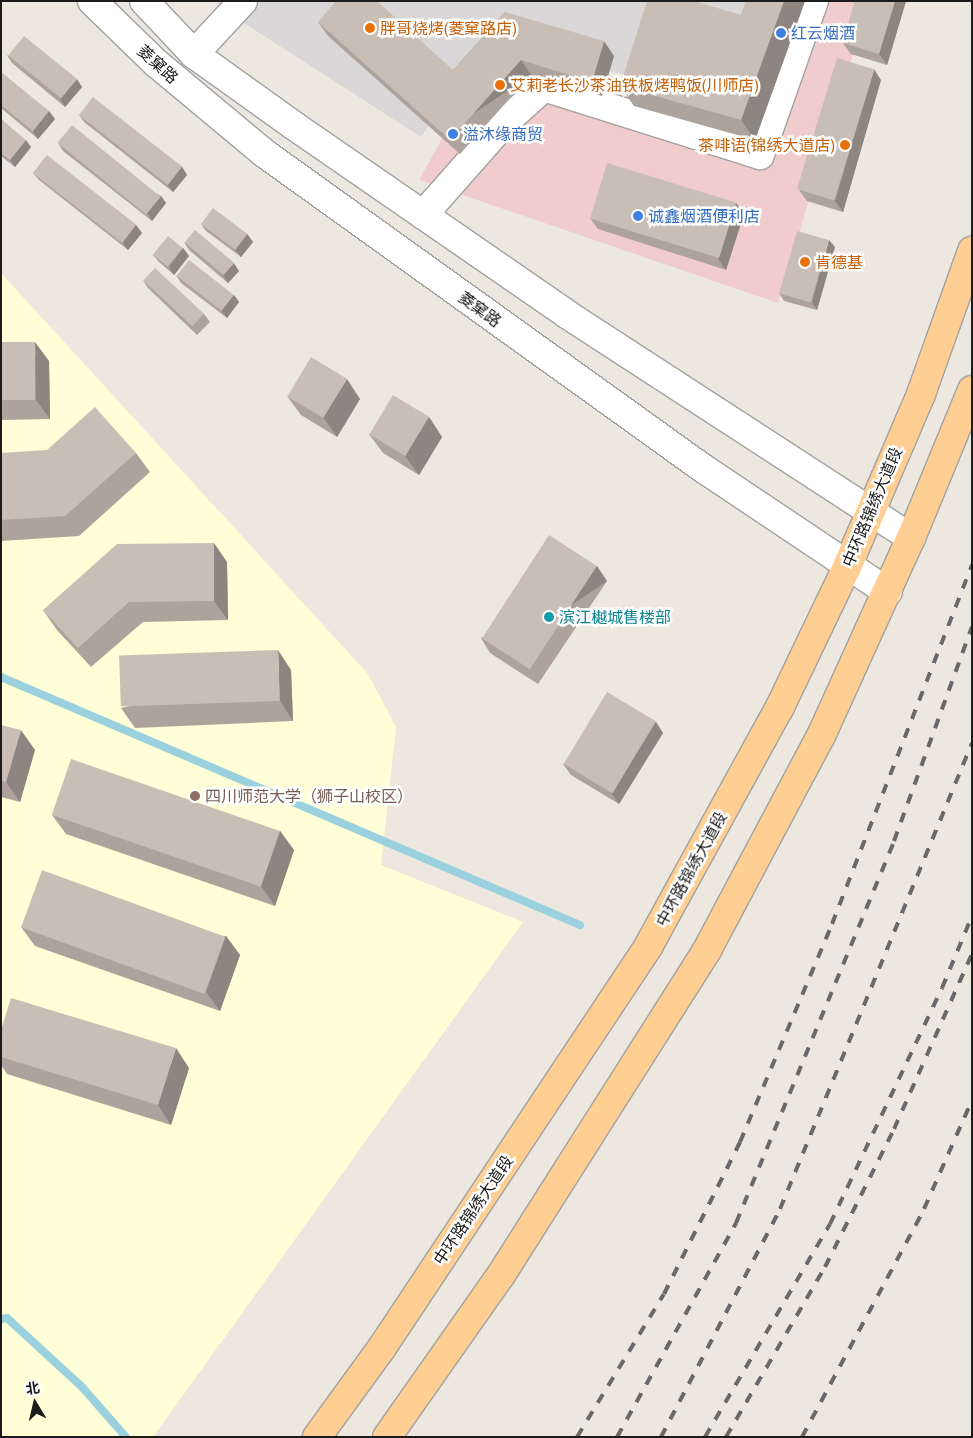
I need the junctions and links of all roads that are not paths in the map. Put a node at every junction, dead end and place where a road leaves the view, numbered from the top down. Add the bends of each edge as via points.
1 (92, 1) edge
2 (144, 1) edge
3 (243, 1) edge
4 (814, 1) edge
5 (194, 54) junction
6 (423, 215) junction
7 (972, 251) edge
8 (972, 390) edge
9 (869, 512) junction
10 (911, 538) junction
11 (847, 566) junction
12 (888, 592) junction
13 (317, 1437) edge
14 (387, 1437) edge

1 - 11 street, 菱窠路 via 156,63 264,153
2 - 5 street, 菱窠路
3 - 5 street
4 - 6 street via 760,155 544,87 505,122
5 - 6 street, 菱窠路
6 - 9 street, 菱窠路
7 - 9 main road, 中环路锦绣大道段 via 921,394
8 - 10 main road
9 - 10 street, 菱窠路
9 - 11 main road, 中环路锦绣大道段
10 - 12 main road
11 - 12 street, 菱窠路
11 - 13 main road, 中环路锦绣大道段 via 779,709 649,945 381,1348
12 - 14 main road via 822,736 707,950 501,1275

